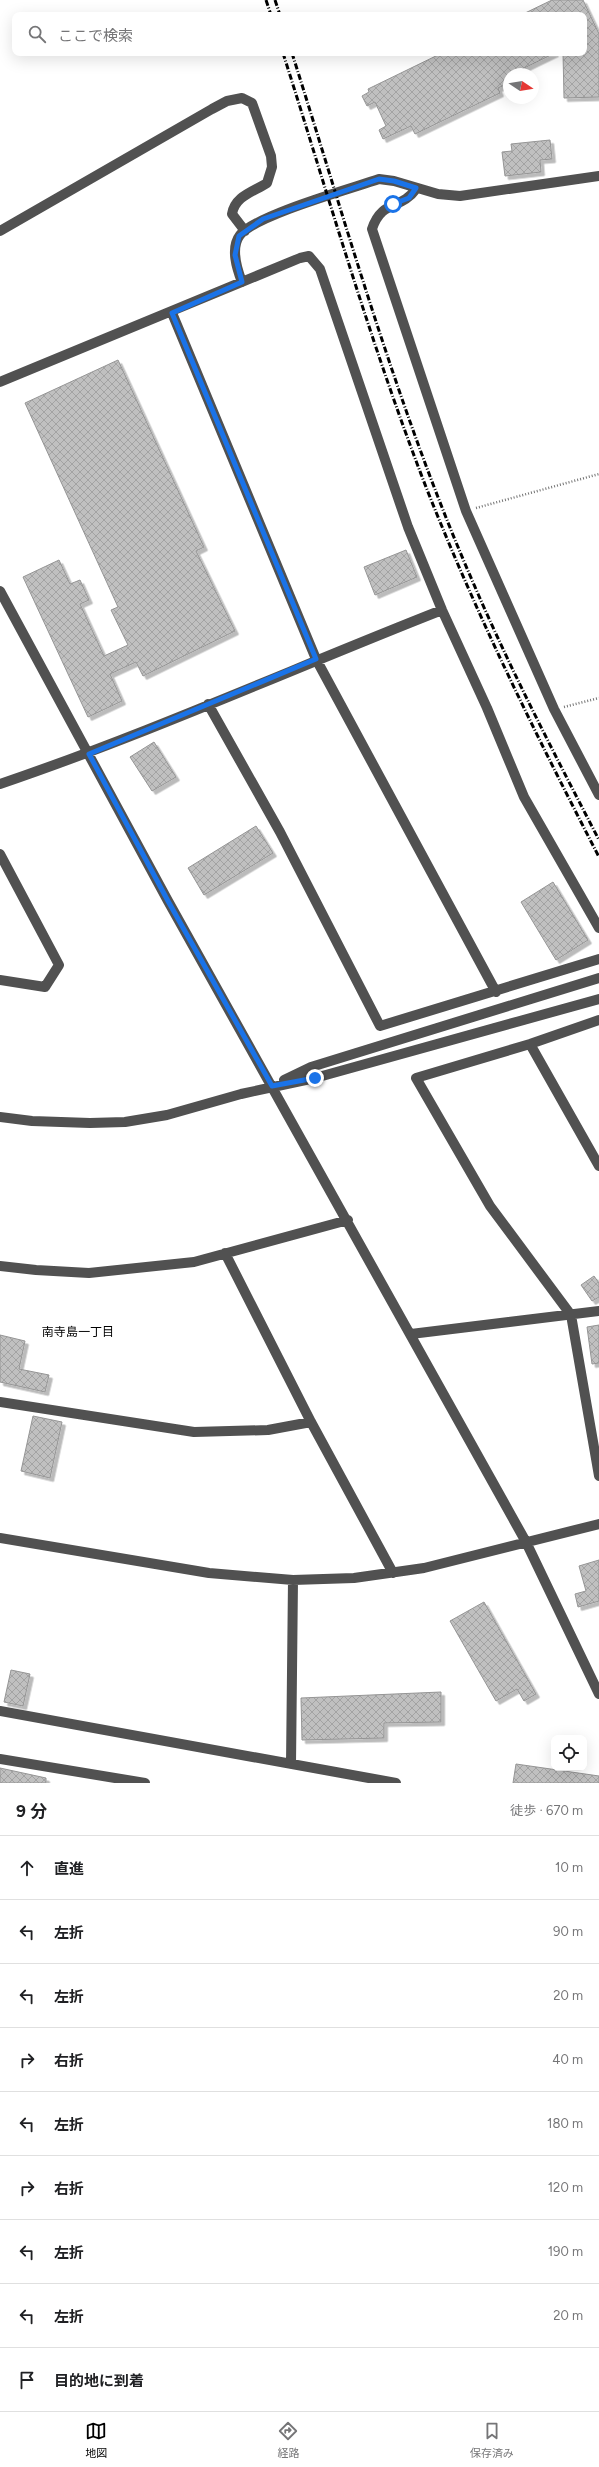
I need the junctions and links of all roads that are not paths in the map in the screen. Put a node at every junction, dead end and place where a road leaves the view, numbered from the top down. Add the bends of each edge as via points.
1 (599, 176) edge
2 (416, 188) junction
3 (0, 231) edge
4 (245, 231) junction
5 (242, 282) junction
6 (172, 313) junction
7 (0, 382) edge
8 (0, 591) edge
9 (442, 610) junction
10 (316, 659) junction
11 (208, 704) junction
12 (89, 754) junction
13 (0, 784) edge
14 (599, 795) edge
15 (0, 854) edge
16 (599, 928) edge
17 (599, 959) edge
18 (599, 978) edge
19 (0, 980) edge
20 (496, 992) junction
21 (599, 999) edge
22 (599, 1020) edge
23 (530, 1044) junction
24 (272, 1086) junction
25 (0, 1117) edge
26 (599, 1166) edge
27 (348, 1220) junction
28 (225, 1253) junction
29 (0, 1266) edge
30 (599, 1311) edge
31 (571, 1315) junction
32 (411, 1334) junction
33 (0, 1402) edge
34 (310, 1422) junction
35 (599, 1476) edge
36 (599, 1524) edge
37 (0, 1538) edge
38 (526, 1542) junction
39 (393, 1573) junction
40 (293, 1580) junction
41 (599, 1694) edge
42 (0, 1711) edge
43 (0, 1759) edge
44 (291, 1764) junction
45 (145, 1783) edge
46 (396, 1783) edge

1 - 2 street via 460,196
2 - 4 street via 379,179 263,219
2 - 14 street via 409,198 382,210 376,217 372,229 466,511 554,709
3 - 4 street via 212,109 227,101 242,98 252,103 257,112 272,167 267,183 242,197 234,205 232,214
4 - 5 street via 239,236 235,255
5 - 6 street
5 - 9 street via 300,258 309,256 315,260 408,528
6 - 7 street
6 - 10 street
8 - 12 street
9 - 10 street
9 - 16 street via 488,708 524,797
10 - 11 street
10 - 20 street
11 - 12 street
11 - 20 street via 280,832 380,1026
12 - 13 street
12 - 24 street
15 - 19 street via 59,965 45,987
17 - 20 street
18 - 24 street via 311,1067
21 - 24 street via 315,1078
22 - 23 street
23 - 26 street
23 - 31 street via 416,1078 490,1206
24 - 25 street via 167,1115 125,1122 32,1121
24 - 27 street
27 - 28 street
27 - 32 street
28 - 29 street via 194,1262 89,1273
28 - 34 street
30 - 31 street
31 - 32 street
31 - 35 street
32 - 38 street
33 - 34 street via 194,1432 268,1430
34 - 39 street
36 - 38 street
37 - 40 street via 209,1573
38 - 39 street via 424,1568
38 - 41 street
39 - 40 street
40 - 44 street
42 - 44 street
43 - 45 street
44 - 46 street

